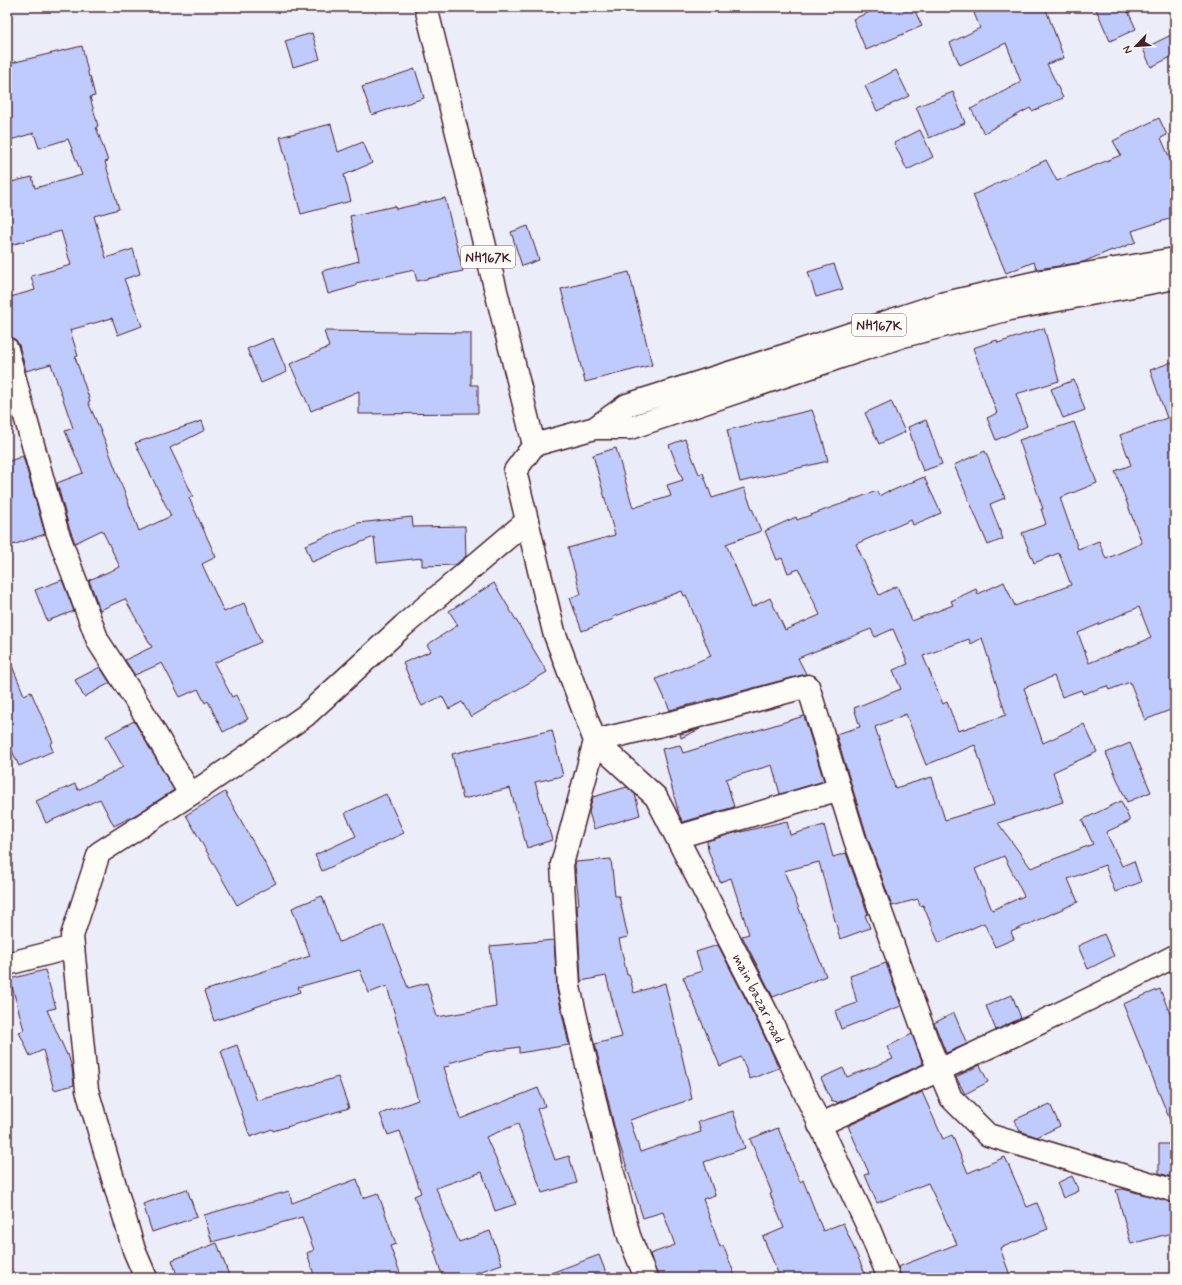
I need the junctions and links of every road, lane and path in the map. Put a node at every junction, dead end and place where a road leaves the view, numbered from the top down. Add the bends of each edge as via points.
1 (426, 7) edge
2 (1175, 259) edge
3 (1175, 278) edge
4 (7, 349) edge
5 (595, 428) junction
6 (534, 445) junction
7 (527, 521) junction
8 (595, 741) junction
9 (840, 789) junction
10 (190, 794) junction
11 (677, 837) junction
12 (73, 947) junction
13 (1175, 956) edge
14 (7, 964) edge
15 (939, 1071) junction
16 (819, 1124) junction
17 (1175, 1191) edge
18 (146, 1278) edge
19 (646, 1278) edge
20 (889, 1278) edge

1 - 6 main road, NH167K
2 - 5 main road, NH167K via 1038,282 941,304 627,405
3 - 5 main road, NH167K via 1010,309 911,334 630,428
4 - 10 main road via 57,531 98,641 142,710
5 - 6 main road, NH167K
6 - 7 main road via 515,471
7 - 8 main road via 554,632
7 - 10 main road via 403,626 305,716
8 - 9 main road via 808,686
8 - 11 main road, main bazar road via 656,798
8 - 19 main road via 562,864 570,986 598,1114 629,1236
9 - 11 main road
9 - 15 main road via 855,840
10 - 12 main road via 99,853 72,936
11 - 16 main road, main bazar road via 771,1021
12 - 14 main road
12 - 18 main road via 87,1090 134,1250
13 - 15 main road
15 - 16 main road
15 - 17 main road via 951,1098 988,1135
16 - 20 main road, main bazar road

